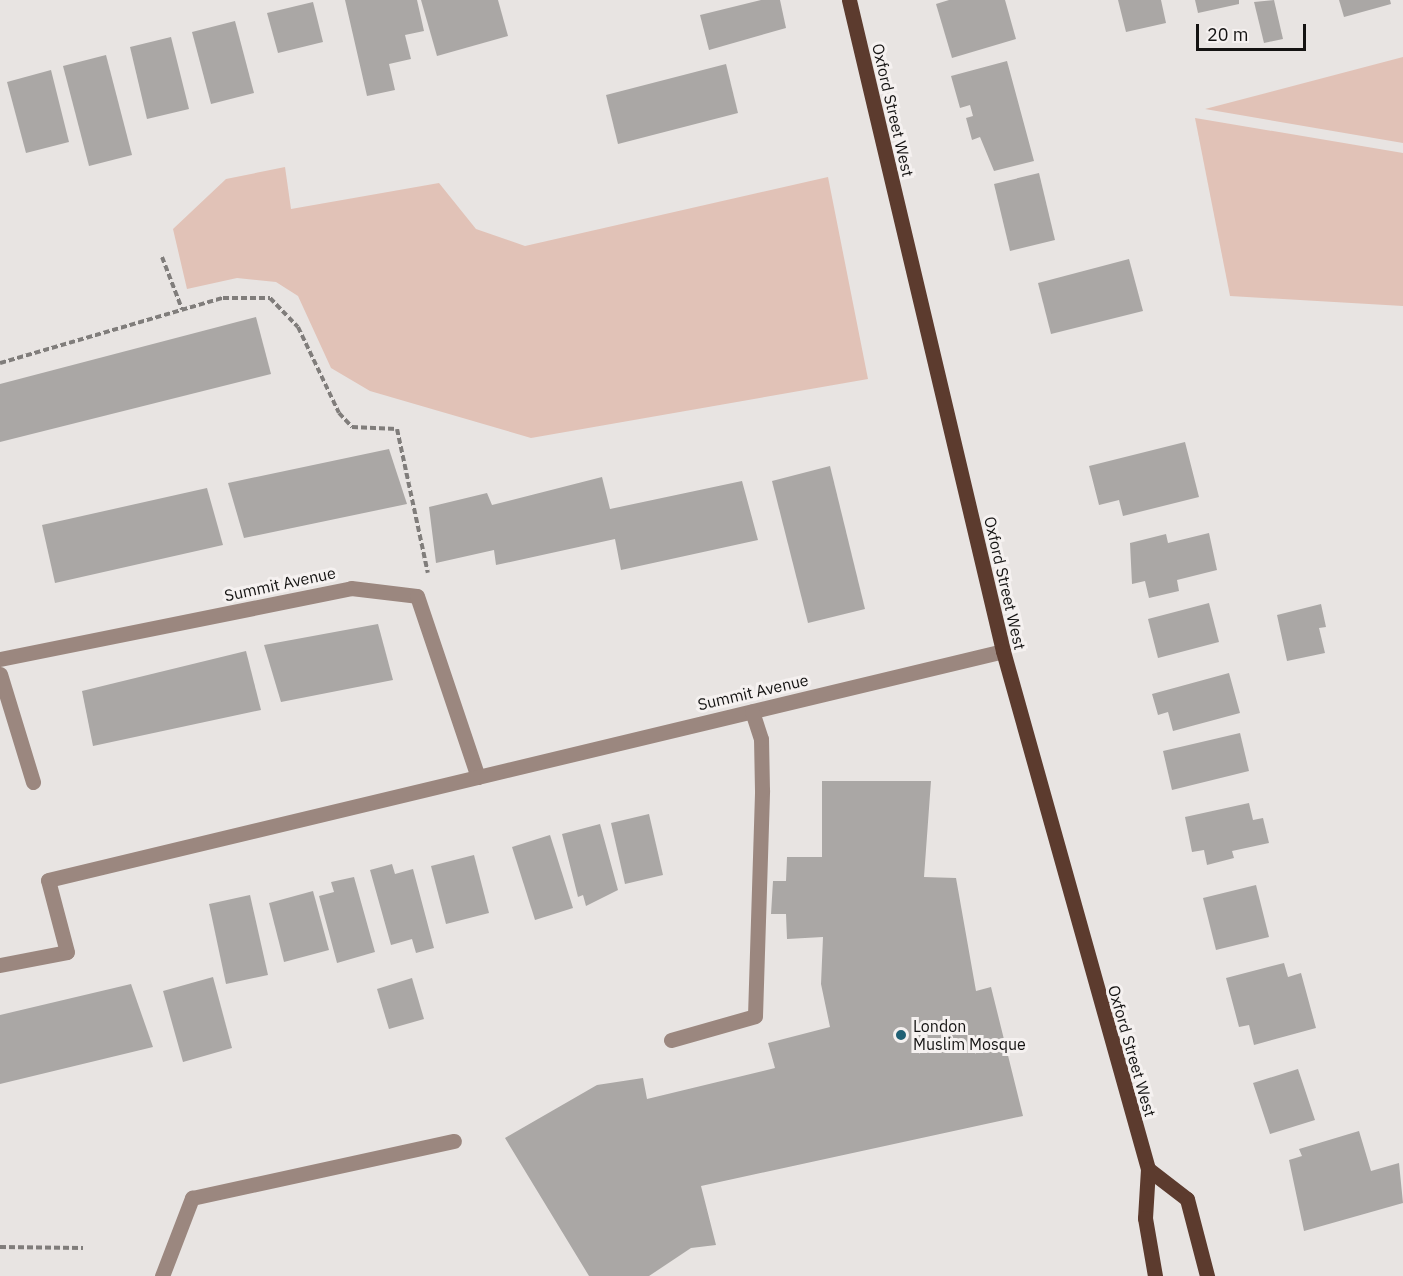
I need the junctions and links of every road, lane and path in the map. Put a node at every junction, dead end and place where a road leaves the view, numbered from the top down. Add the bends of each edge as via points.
1 (849, 0) edge
2 (162, 257) dead end
3 (182, 309) junction
4 (0, 363) edge
5 (429, 576) dead end
6 (1002, 651) junction
7 (0, 660) edge
8 (0, 674) edge
9 (753, 711) junction
10 (478, 777) junction
11 (33, 782) dead end
12 (0, 965) edge
13 (671, 1040) dead end
14 (454, 1140) dead end
15 (1148, 1169) junction
16 (0, 1247) edge
17 (83, 1248) dead end
18 (162, 1276) edge
19 (1155, 1276) edge
20 (1207, 1276) edge

1 - 6 main road, Oxford Street West
2 - 3 path
3 - 4 path
3 - 5 path via 223,298 270,298 298,327 339,413 352,427 397,429
6 - 9 street, Summit Avenue
6 - 15 main road, Oxford Street West
7 - 10 street, Summit Avenue via 351,588 417,596
8 - 11 street
9 - 10 street, Summit Avenue
9 - 13 street via 761,739 762,790 755,1016
10 - 12 street, Summit Avenue via 48,880 67,951
14 - 18 street via 192,1198
15 - 19 main road, Oxford Street West via 1145,1218
15 - 20 main road via 1187,1199
16 - 17 path

